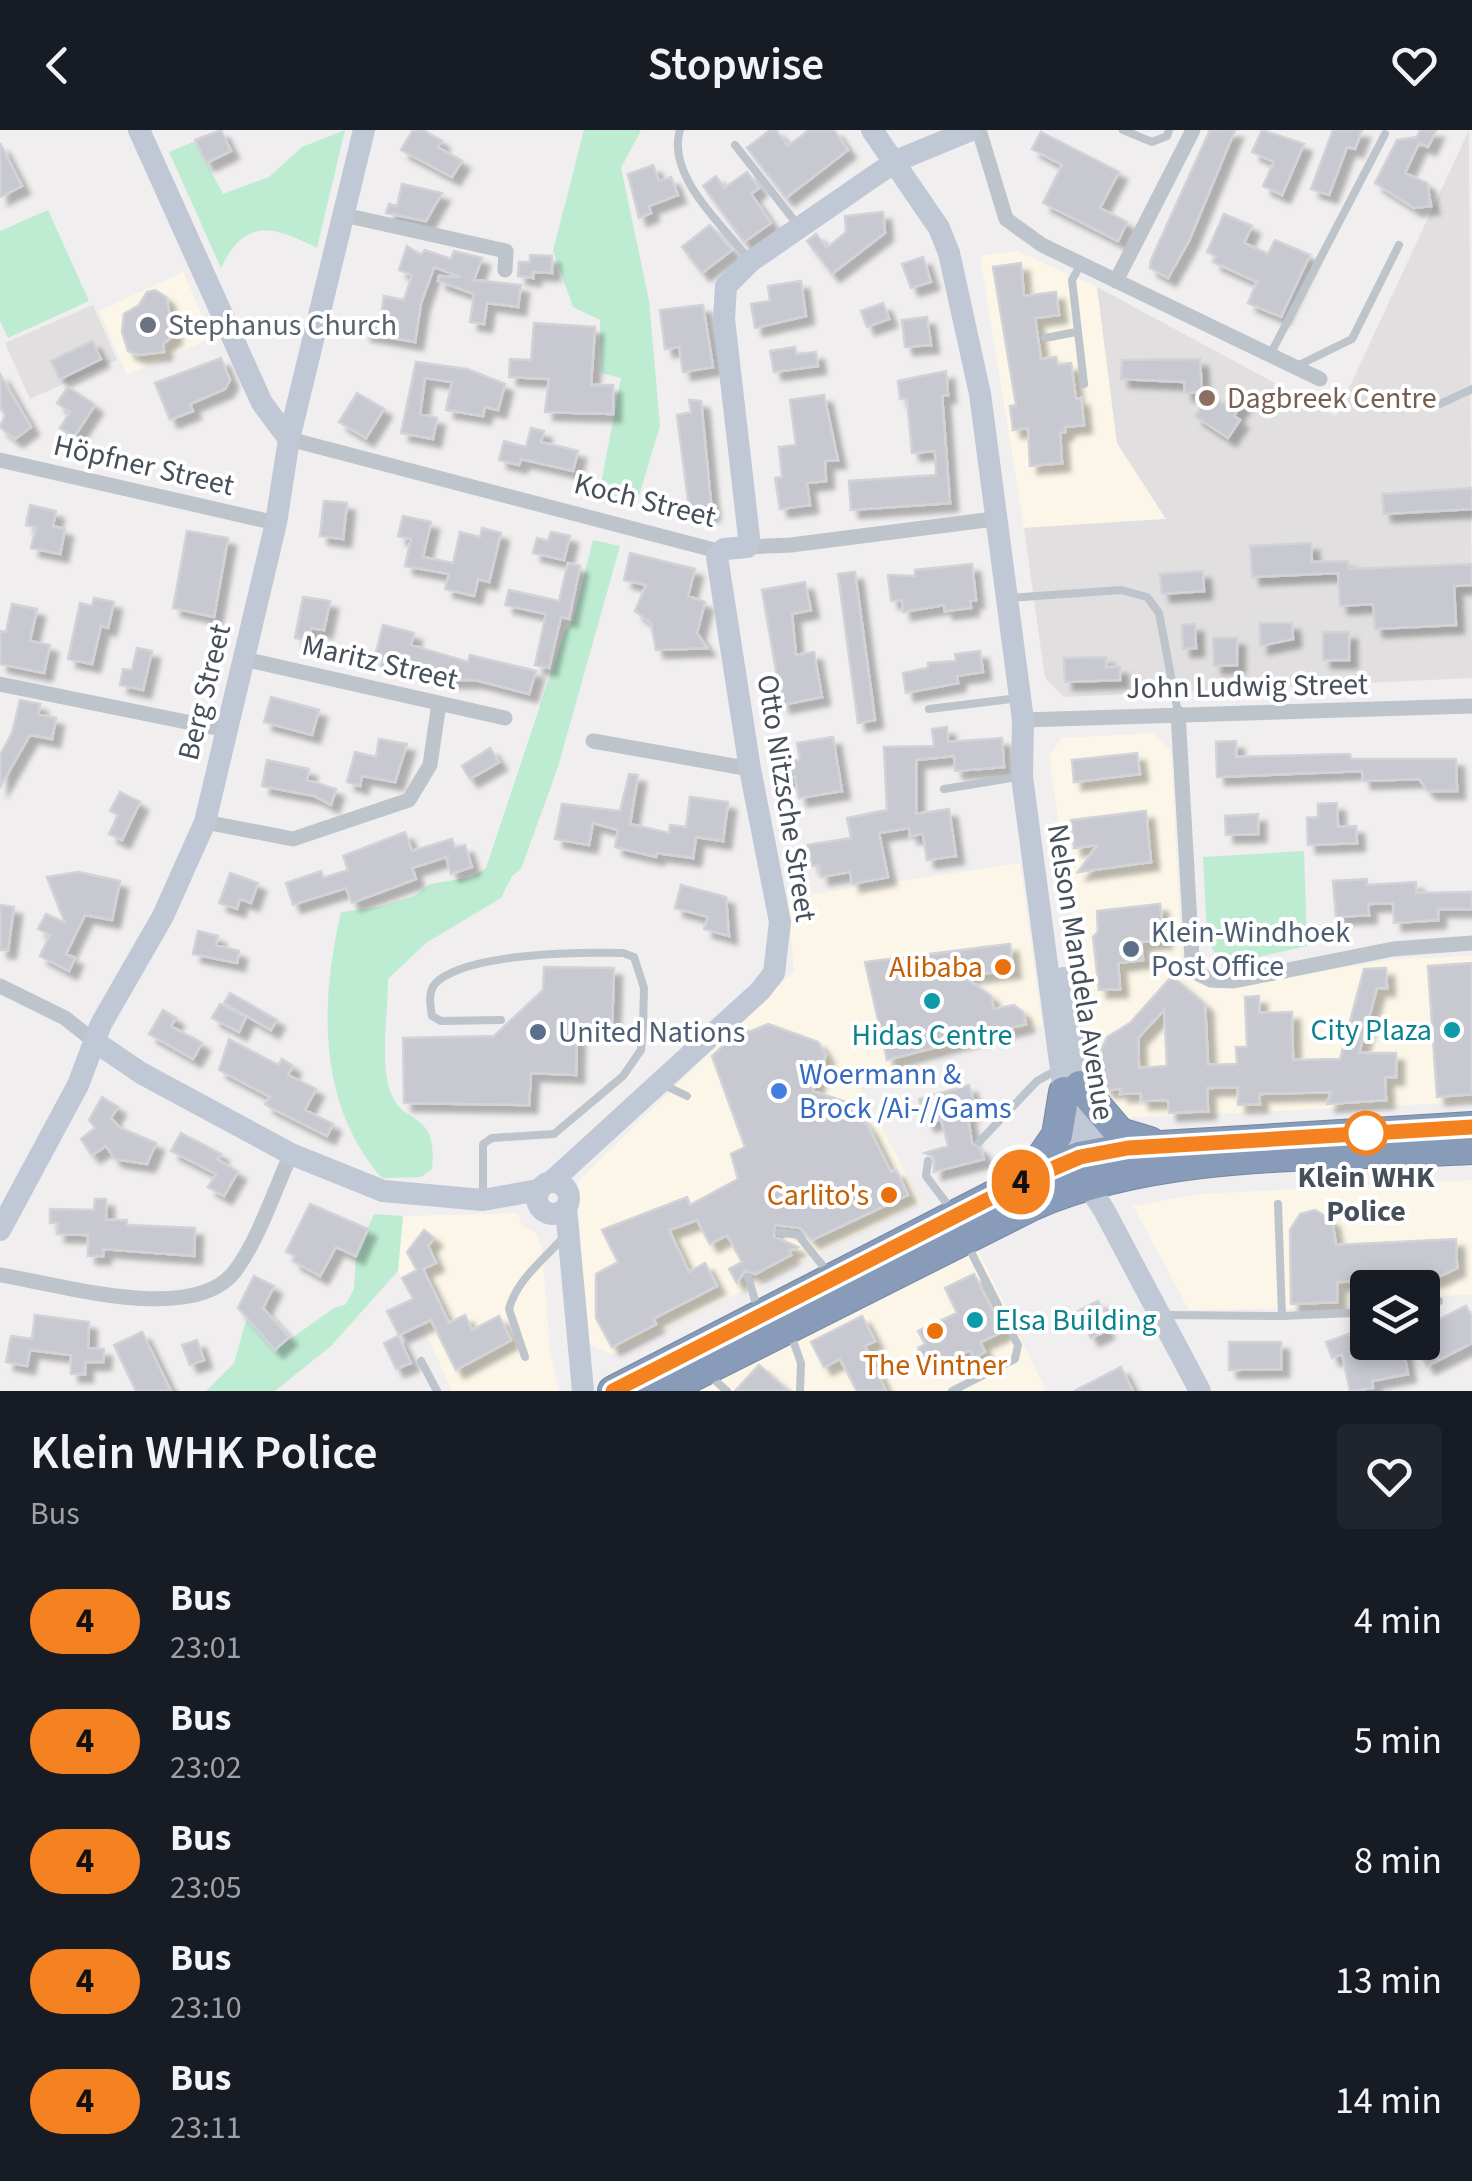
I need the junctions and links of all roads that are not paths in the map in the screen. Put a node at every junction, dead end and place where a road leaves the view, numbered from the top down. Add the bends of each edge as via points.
1 (140, 130) edge
2 (364, 130) edge
3 (680, 130) edge
4 (872, 130) edge
5 (891, 130) edge
6 (975, 130) edge
7 (1123, 130) edge
8 (1169, 130) edge
9 (1193, 130) edge
10 (1385, 134) dead end
11 (735, 144) dead end
12 (902, 158) junction
13 (344, 216) junction
14 (799, 226) junction
15 (1400, 245) dead end
16 (750, 261) junction
17 (1081, 264) junction
18 (505, 270) dead end
19 (1116, 280) junction
20 (1076, 332) junction
21 (1045, 338) dead end
22 (1270, 355) junction
23 (1295, 367) junction
24 (1320, 380) dead end
25 (1084, 384) dead end
26 (1472, 389) edge
27 (1440, 404) dead end
28 (289, 439) junction
29 (0, 460) edge
30 (994, 519) junction
31 (276, 523) junction
32 (747, 547) junction
33 (718, 551) junction
34 (1006, 599) junction
35 (244, 658) junction
36 (0, 684) edge
37 (440, 703) junction
38 (1472, 706) edge
39 (929, 709) dead end
40 (1178, 713) junction
41 (505, 718) dead end
42 (1022, 718) junction
43 (226, 730) junction
44 (592, 741) dead end
45 (750, 769) junction
46 (1022, 776) junction
47 (944, 789) dead end
48 (205, 822) junction
49 (1472, 944) edge
50 (0, 986) edge
51 (501, 1020) dead end
52 (94, 1041) junction
53 (1069, 1082) junction
54 (661, 1084) junction
55 (687, 1096) dead end
56 (1472, 1127) edge
57 (979, 1142) dead end
58 (1172, 1145) junction
59 (1472, 1149) edge
60 (291, 1154) junction
61 (928, 1161) dead end
62 (1091, 1168) junction
63 (1026, 1180) junction
64 (551, 1198) junction
65 (492, 1200) junction
66 (1278, 1204) dead end
67 (961, 1228) junction
68 (0, 1230) edge
69 (779, 1232) dead end
70 (566, 1246) junction
71 (0, 1276) edge
72 (748, 1278) dead end
73 (833, 1279) junction
74 (998, 1305) dead end
75 (1350, 1313) edge
76 (1158, 1314) junction
77 (1282, 1316) junction
78 (775, 1322) junction
79 (1010, 1328) dead end
80 (525, 1357) dead end
81 (420, 1361) dead end
82 (703, 1371) junction
83 (437, 1391) edge
84 (582, 1391) edge
85 (612, 1391) edge
86 (663, 1391) edge
87 (727, 1391) edge
88 (800, 1391) edge
89 (952, 1391) edge
90 (1200, 1391) edge

1 - 28 street via 262,403
2 - 13 street, Berg Street
3 - 16 lane via 677,155 688,181
4 - 12 street, Nelson Mandela Avenue
5 - 12 street, Nelson Mandela Avenue
6 - 12 street
6 - 17 street via 1006,218
7 - 8 lane via 1152,142
9 - 19 street
10 - 22 lane
11 - 14 lane
12 - 14 street
12 - 30 street, Nelson Mandela Avenue via 949,253 980,394
13 - 18 street via 506,252
13 - 28 street, Berg Street
14 - 16 street
15 - 23 lane via 1352,339
16 - 32 street via 726,286 724,301
17 - 19 street
17 - 20 lane via 1072,280
19 - 22 street
20 - 21 lane
20 - 25 lane
22 - 23 street
23 - 24 street
26 - 27 lane
28 - 31 street, Berg Street
28 - 33 street, Koch Street
29 - 31 street, Höpfner Street
30 - 32 street, Koch Street
30 - 34 street, Nelson Mandela Avenue
31 - 35 street, Berg Street
32 - 33 street, Koch Street
33 - 45 street, Otto Nitzsche Street
34 - 40 lane via 1121,590 1148,597 1159,613
34 - 42 street, Nelson Mandela Avenue
35 - 37 street, Maritz Street
35 - 43 street, Berg Street
36 - 43 street
37 - 41 street, Maritz Street
37 - 48 street via 430,766 409,800 293,839
38 - 40 street, John Ludwig Street
39 - 42 lane
40 - 42 street, John Ludwig Street
40 - 49 street via 1198,974 1234,981 1394,949
42 - 46 street, Nelson Mandela Avenue
42 - 53 street, Nelson Mandela Avenue via 1032,754
43 - 48 street, Berg Street
44 - 45 street
45 - 54 street, Otto Nitzsche Street via 785,922 780,951 767,982
46 - 47 lane
46 - 53 street, Nelson Mandela Avenue
48 - 52 street, Berg Street via 163,916
50 - 52 street via 34,1000
51 - 65 lane via 441,1021 432,1016 429,995 438,981 456,973 523,955 622,953 642,969 641,1050 623,1076 554,1134 483,1144
52 - 60 street
52 - 68 street, Berg Street via 78,1085
53 - 57 lane via 1037,1081
53 - 58 highway via 1120,1133
53 - 62 street, Nelson Mandela Avenue
53 - 63 highway via 1057,1135
54 - 55 lane
54 - 64 street, Otto Nitzsche Street via 584,1153
56 - 58 highway
58 - 62 highway
59 - 62 highway
60 - 65 street via 395,1194
60 - 71 street via 236,1269 204,1295 144,1298
61 - 67 lane via 926,1176
62 - 63 highway
62 - 67 highway
62 - 76 street, Nelson Mandela Avenue via 1104,1210
63 - 67 highway
64 - 65 street
64 - 70 street
66 - 77 lane
67 - 73 highway
67 - 74 lane
67 - 78 highway
69 - 73 lane via 798,1236
70 - 80 lane via 511,1301
70 - 84 street
72 - 78 lane
73 - 78 highway
75 - 77 lane
76 - 77 lane
76 - 90 street, Nelson Mandela Avenue
78 - 82 highway
78 - 85 highway
78 - 88 lane via 800,1363
79 - 89 lane via 1016,1360
81 - 83 lane
82 - 86 highway
82 - 87 lane

